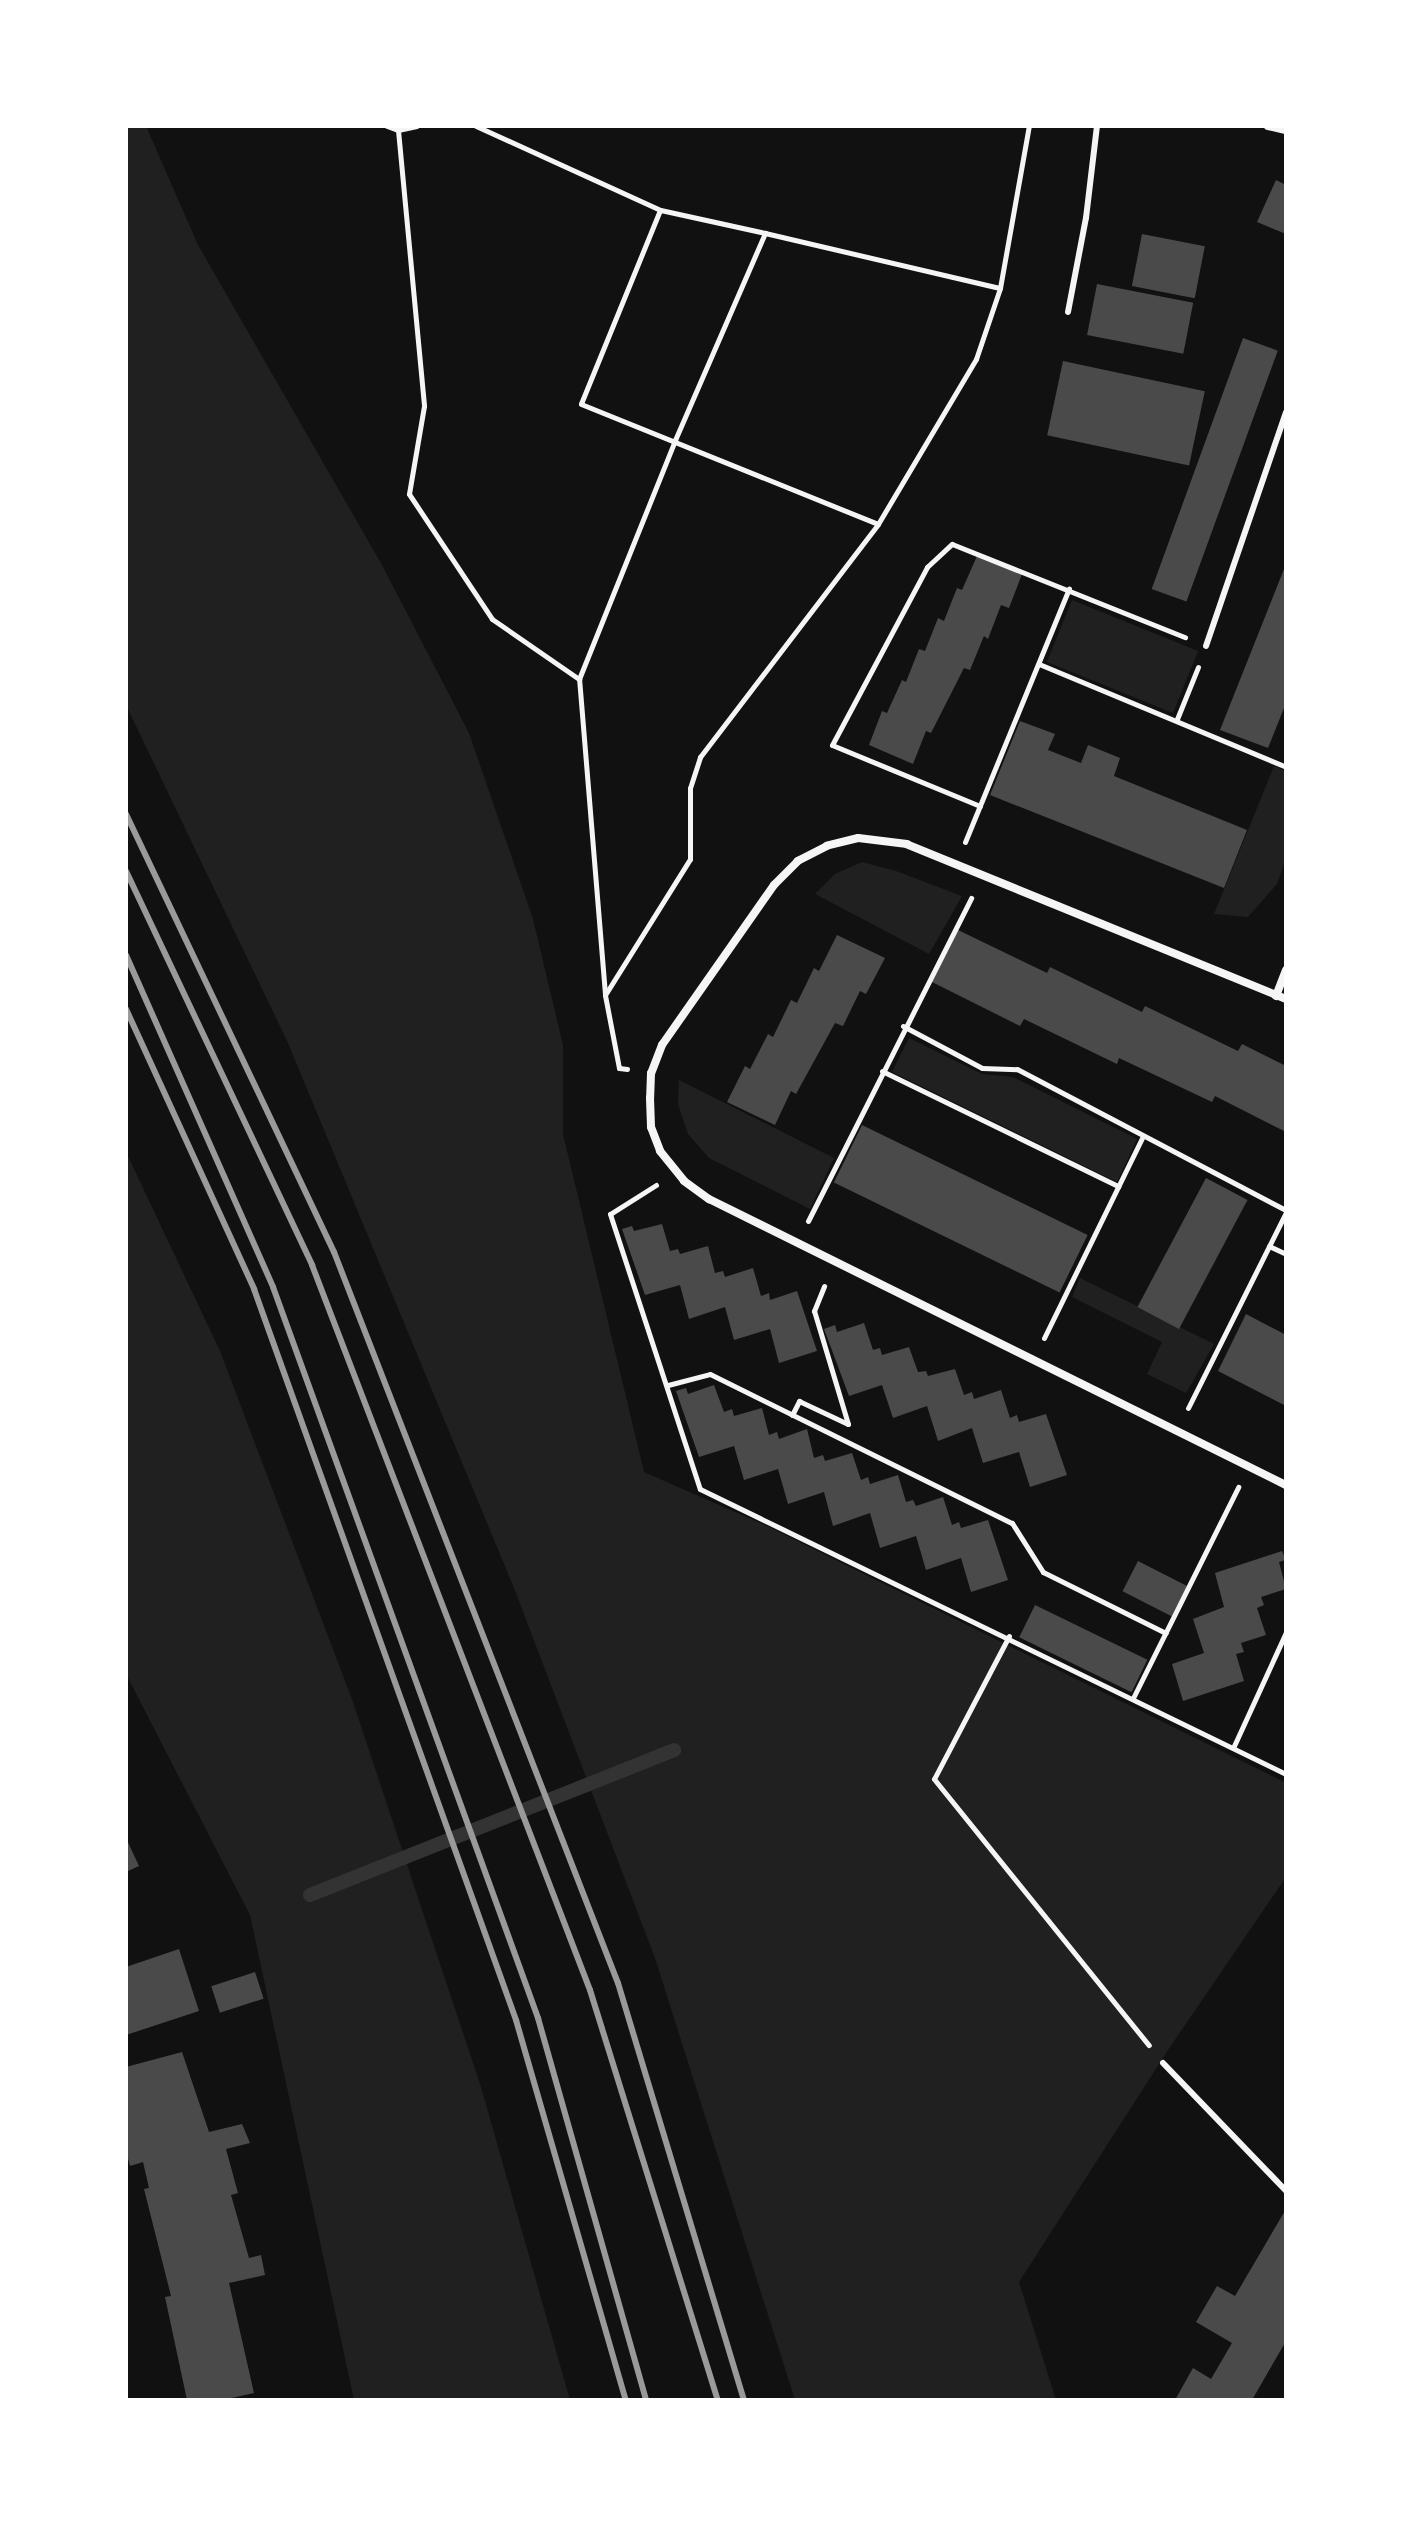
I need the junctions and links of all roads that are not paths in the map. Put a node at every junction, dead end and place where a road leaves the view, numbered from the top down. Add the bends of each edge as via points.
1 (1097, 126) edge
2 (1268, 126) edge
3 (1286, 130) edge
4 (1068, 312) dead end
5 (1286, 412) edge
6 (1206, 646) road end
7 (1286, 970) edge
8 (1276, 996) junction
9 (1286, 999) edge
10 (1286, 1485) edge
11 (1163, 2063) road end
12 (1286, 2191) edge

1 - 4 lane
2 - 3 street
5 - 6 lane
7 - 8 street
8 - 9 street
8 - 10 street via 907,844 858,838 798,861 774,885 662,1045 651,1073 651,1127 673,1169 709,1199
11 - 12 lane

